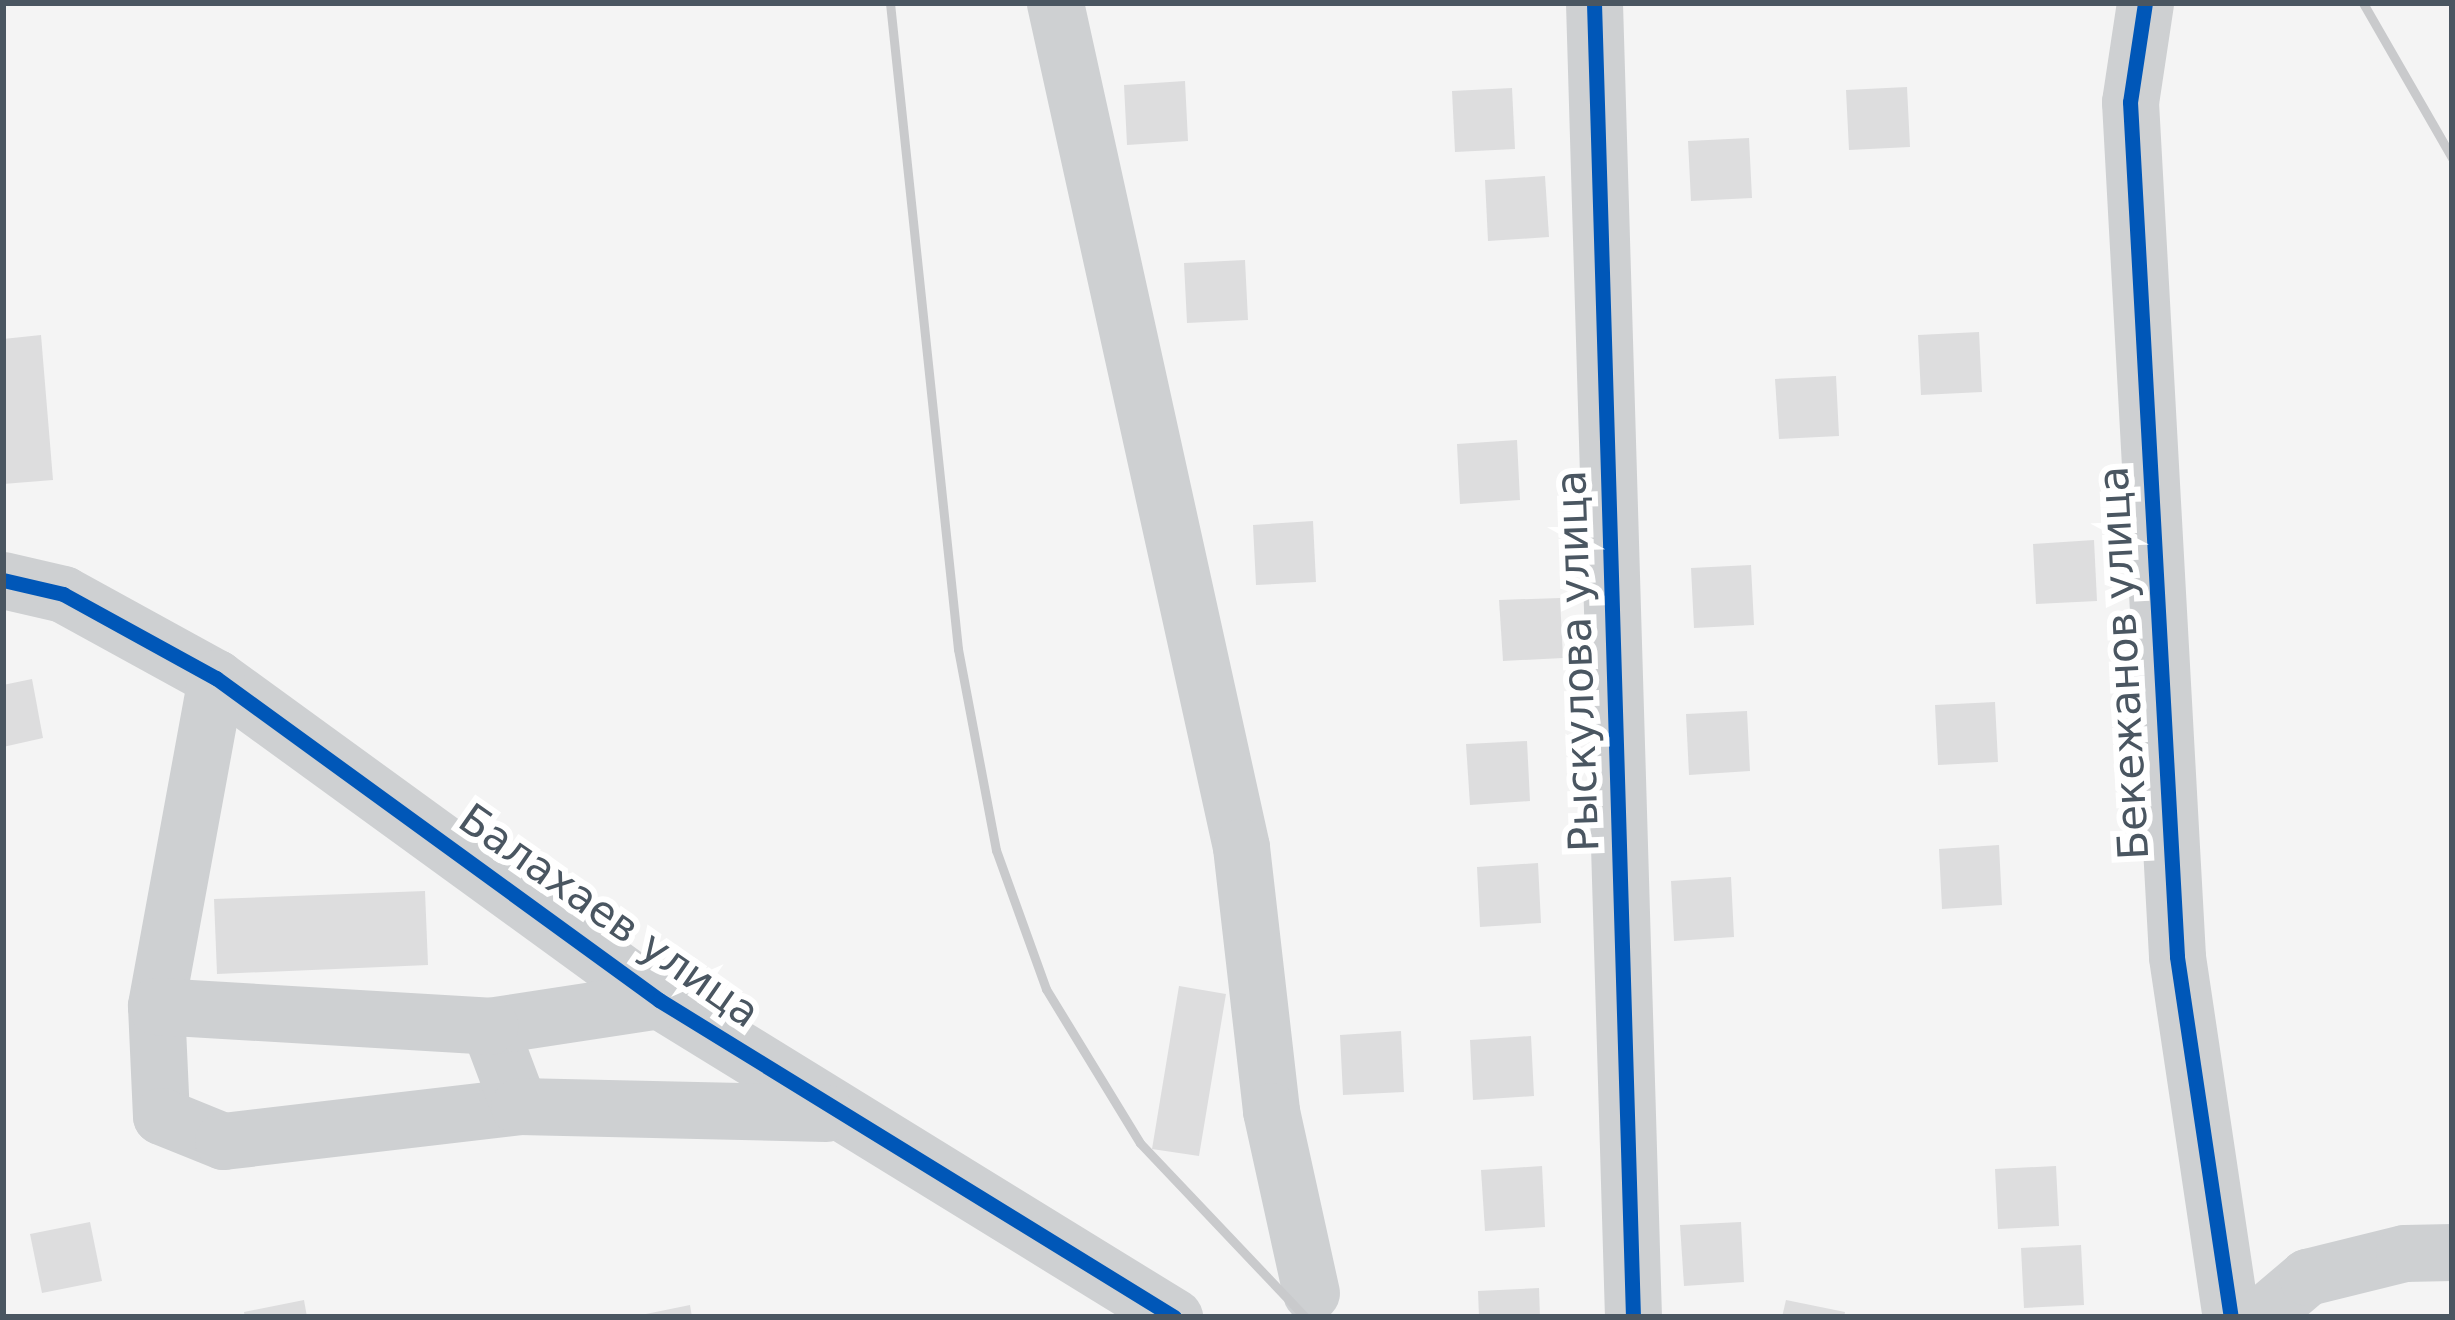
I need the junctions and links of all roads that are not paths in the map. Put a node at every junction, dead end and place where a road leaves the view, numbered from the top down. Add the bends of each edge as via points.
1 (1055, 3) edge
2 (1594, 3) edge
3 (2145, 3) edge
4 (3, 580) edge
5 (216, 678) junction
6 (659, 1000) junction
7 (157, 1006) junction
8 (489, 1026) junction
9 (519, 1106) junction
10 (836, 1114) junction
11 (2452, 1252) edge
12 (1311, 1293) dead end
13 (1174, 1317) edge
14 (1633, 1317) edge
15 (2230, 1317) edge
16 (2260, 1317) edge

1 - 12 street via 1241,847 1271,1111
2 - 14 street, Рыскулова улица
3 - 15 street, Бекежанов улица via 2130,102 2177,957
4 - 5 street, Балахаев улица via 63,594
5 - 6 street, Балахаев улица
5 - 7 street
6 - 8 street
6 - 10 street, Балахаев улица
7 - 8 street
7 - 9 street via 161,1116 223,1141
8 - 9 street
9 - 10 street
10 - 13 street, Балахаев улица
11 - 16 street via 2404,1253 2307,1277

